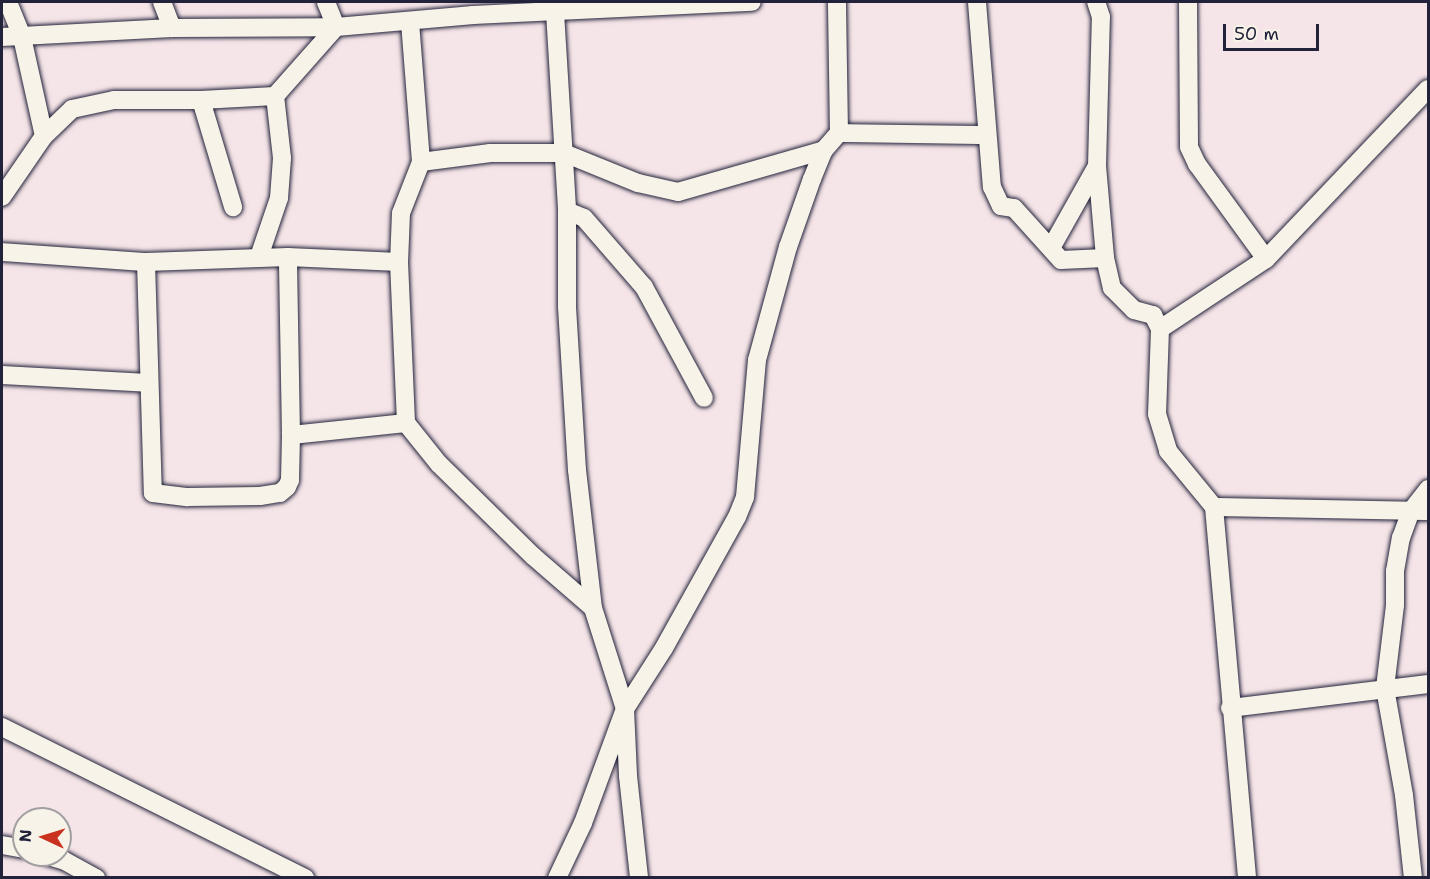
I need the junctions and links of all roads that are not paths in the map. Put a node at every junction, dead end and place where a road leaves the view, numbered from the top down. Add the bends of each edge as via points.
1 (8, 2) edge
2 (162, 2) edge
3 (326, 2) edge
4 (752, 2) edge
5 (837, 2) edge
6 (978, 2) edge
7 (1096, 2) edge
8 (1188, 2) edge
9 (588, 6) edge
10 (470, 8) edge
11 (555, 12) junction
12 (410, 22) junction
13 (336, 27) junction
14 (172, 28) junction
15 (2, 37) edge
16 (22, 37) junction
17 (1428, 89) edge
18 (275, 96) junction
19 (201, 100) junction
20 (839, 133) junction
21 (987, 135) junction
22 (44, 136) junction
23 (824, 150) junction
24 (564, 153) junction
25 (421, 162) junction
26 (1097, 166) junction
27 (2, 197) edge
28 (233, 207) dead end
29 (567, 211) junction
30 (1051, 248) junction
31 (2, 252) edge
32 (259, 257) junction
33 (288, 257) junction
34 (1105, 258) junction
35 (1266, 259) junction
36 (146, 262) junction
37 (399, 262) junction
38 (1160, 329) junction
39 (2, 375) edge
40 (148, 382) junction
41 (704, 398) dead end
42 (406, 423) junction
43 (291, 435) junction
44 (1428, 489) edge
45 (1214, 507) junction
46 (1420, 511) edge
47 (592, 608) junction
48 (1428, 684) edge
49 (1385, 688) junction
50 (1230, 708) junction
51 (625, 709) junction
52 (2, 727) edge
53 (72, 865) edge
54 (96, 878) edge
55 (305, 878) edge
56 (557, 878) edge
57 (639, 878) edge
58 (1247, 878) edge
59 (1413, 878) edge

1 - 16 street
2 - 14 street
3 - 13 street
4 - 9 street
5 - 20 street
6 - 21 street
7 - 26 street via 1101,17
8 - 35 street via 1190,147 1197,164
9 - 11 street
10 - 11 street
10 - 12 street
11 - 24 street
12 - 13 street
12 - 25 street
13 - 14 street
13 - 18 street
14 - 16 street
15 - 16 street
16 - 22 street
17 - 35 street
18 - 19 street
18 - 32 street via 282,158 279,198
19 - 22 street via 114,100 72,109
19 - 28 street
20 - 21 street
20 - 23 street
21 - 30 street via 992,187 1001,206 1014,208
22 - 27 street
23 - 24 street via 678,192 638,183
23 - 51 street via 788,247 757,360 741,508 664,648
24 - 25 street via 490,153
24 - 29 street
25 - 37 street via 400,213
26 - 30 street
26 - 34 street
29 - 41 street via 584,218 644,287
29 - 47 street via 573,427
30 - 34 street via 1061,260
31 - 36 street
32 - 33 street
32 - 36 street
33 - 37 street
33 - 43 street
34 - 38 street via 1112,288 1134,310 1153,315
35 - 38 street
36 - 40 street
37 - 42 street
38 - 45 street via 1157,414 1168,451
39 - 40 street
40 - 43 street via 153,493 188,497 280,493 290,480
42 - 43 street
42 - 47 street via 439,465
44 - 46 street
45 - 46 street
45 - 50 street
46 - 49 street via 1395,571
47 - 51 street
48 - 49 street
49 - 50 street
49 - 59 street via 1404,795
50 - 58 street
51 - 56 street via 583,823
51 - 57 street
52 - 55 street
53 - 54 street

